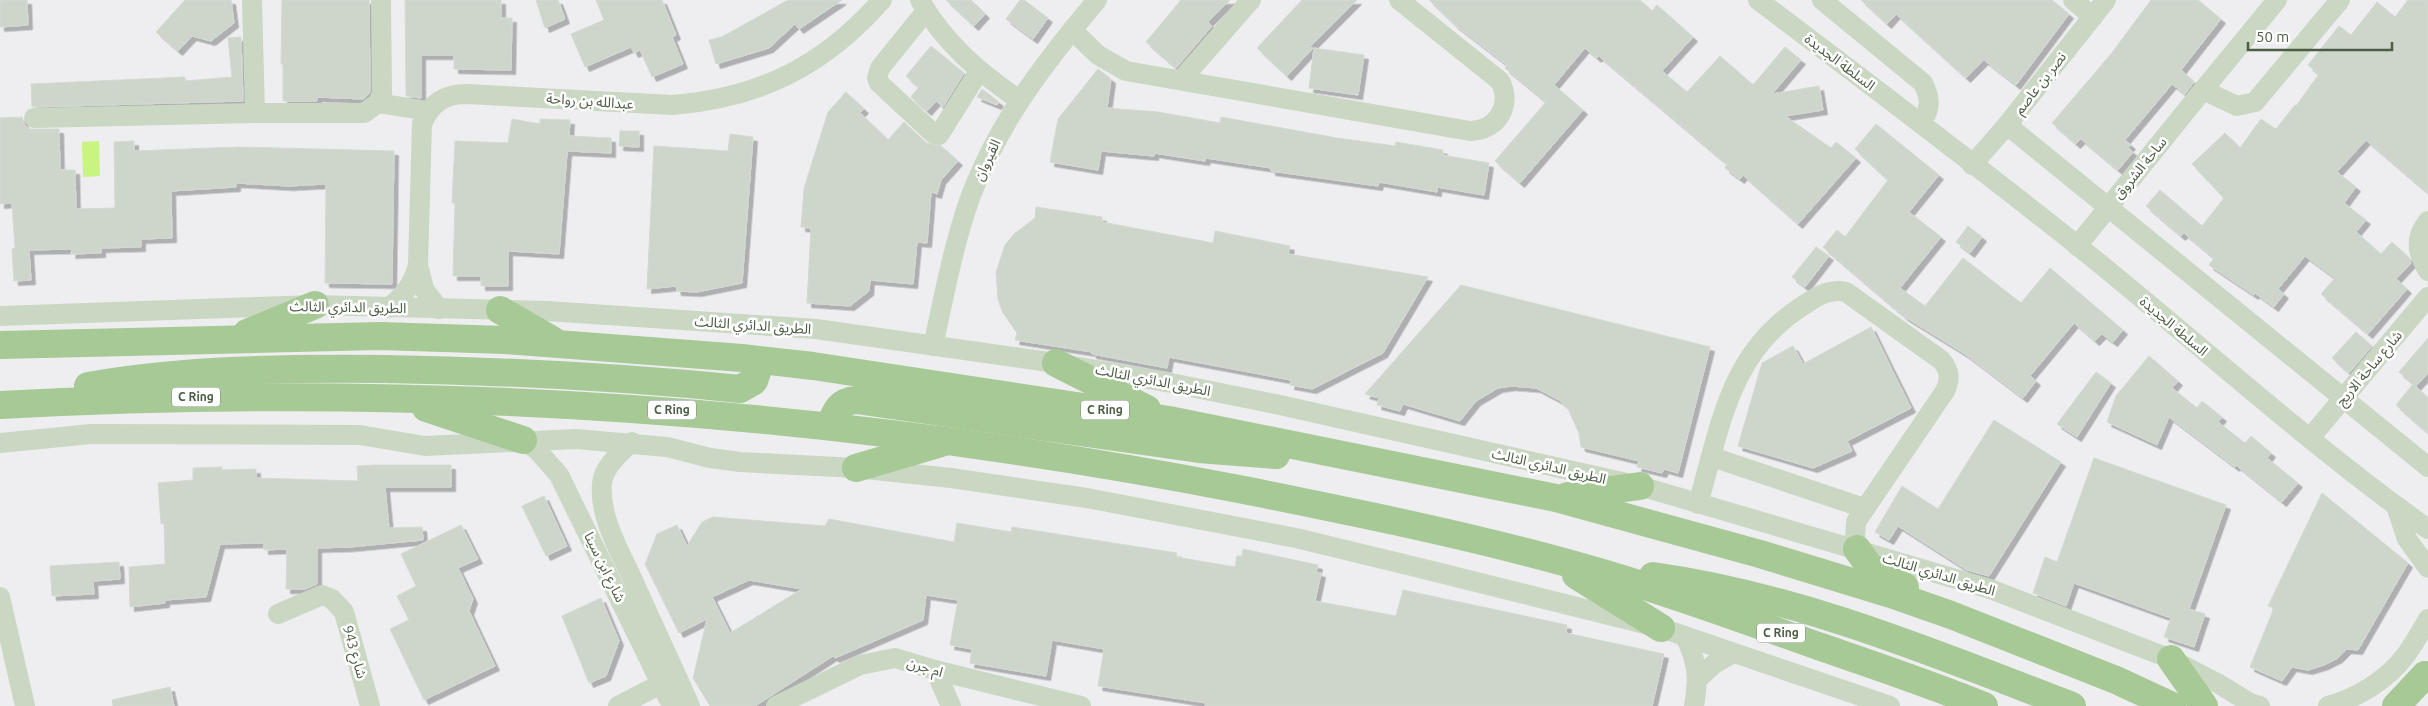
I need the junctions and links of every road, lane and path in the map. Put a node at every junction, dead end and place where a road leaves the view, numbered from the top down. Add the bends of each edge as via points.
1 (252, 0) edge
2 (381, 0) edge
3 (882, 0) edge
4 (1097, 0) edge
5 (1251, 0) edge
6 (1399, 0) edge
7 (1758, 0) edge
8 (1822, 0) edge
9 (2073, 0) edge
10 (2106, 0) edge
11 (2277, 0) edge
12 (2340, 0) edge
13 (923, 5) edge
14 (2093, 17) junction
15 (1072, 30) junction
16 (979, 71) junction
17 (1181, 80) junction
18 (2203, 90) junction
19 (1019, 100) junction
20 (378, 103) junction
21 (428, 111) junction
22 (254, 113) junction
23 (34, 118) dead end
24 (1921, 123) junction
25 (2007, 125) junction
26 (1972, 165) junction
27 (2108, 208) junction
28 (2428, 222) edge
29 (2077, 246) junction
30 (418, 265) junction
31 (2428, 271) edge
32 (2428, 297) edge
33 (315, 305) junction
34 (388, 308) junction
35 (438, 309) junction
36 (500, 310) junction
37 (0, 316) edge
38 (230, 340) junction
39 (0, 345) edge
40 (34, 345) junction
41 (560, 345) junction
42 (933, 346) junction
43 (0, 351) edge
44 (760, 361) junction
45 (1056, 362) junction
46 (393, 398) junction
47 (2343, 399) junction
48 (0, 403) edge
49 (1169, 420) junction
50 (830, 426) junction
51 (2310, 438) junction
52 (522, 440) junction
53 (950, 440) junction
54 (632, 442) junction
55 (0, 443) edge
56 (1355, 456) junction
57 (1712, 457) junction
58 (2428, 467) edge
59 (856, 468) junction
60 (1640, 486) junction
61 (1556, 498) junction
62 (1698, 504) junction
63 (2396, 506) junction
64 (1864, 508) junction
65 (2428, 529) edge
66 (1857, 550) junction
67 (1547, 557) junction
68 (1577, 565) junction
69 (2428, 568) edge
70 (0, 596) edge
71 (278, 614) dead end
72 (1951, 615) junction
73 (2428, 619) edge
74 (1673, 632) junction
75 (1733, 653) junction
76 (2171, 659) junction
77 (935, 670) junction
78 (2425, 674) dead end
79 (1698, 679) junction
80 (669, 680) junction
81 (1961, 700) edge
82 (25, 706) edge
83 (370, 706) edge
84 (618, 706) edge
85 (672, 706) edge
86 (690, 706) edge
87 (776, 706) edge
88 (951, 706) edge
89 (1081, 706) edge
90 (1694, 706) edge
91 (1890, 706) edge
92 (1984, 706) edge
93 (2072, 706) edge
94 (2172, 706) edge
95 (2204, 706) edge
96 (2260, 706) edge
97 (2328, 706) edge
98 (2396, 706) edge

1 - 22 street
2 - 20 street via 382,93
3 - 21 street, عبدالله بن رواحة via 840,43 816,60 761,88 732,96 672,105 452,94 438,100
4 - 15 street, القيروان
5 - 17 street
6 - 17 street via 1500,81 1506,98 1505,108 1488,128 1470,131
7 - 24 street, السلطة الجديدة
8 - 24 street via 1923,83 1929,112
9 - 14 street
10 - 14 street, نصر بن عاصم
11 - 18 street, ساحة الشروق
12 - 18 street via 2255,102 2237,106
13 - 16 street via 953,47
13 - 16 street via 880,68 879,83 934,134 939,135
14 - 25 street, نصر بن عاصم
15 - 17 street via 1098,54 1126,71
15 - 19 street, القيروان
16 - 19 street
18 - 27 street, ساحة الشروق
19 - 42 street, القيروان via 988,156 970,198
20 - 21 street
20 - 22 street via 364,113
21 - 30 street via 422,124 421,138
22 - 23 street
24 - 26 street, السلطة الجديدة
25 - 26 street, نصر بن عاصم
25 - 27 street
26 - 29 street, السلطة الجديدة
27 - 29 street, ساحة الشروق
27 - 47 street
28 - 31 street via 2418,237 2417,247
29 - 51 street, السلطة الجديدة
30 - 34 street via 407,291
30 - 35 street via 424,289
32 - 47 street, شارع ساحة الاريج
33 - 34 street, الطريق الدائري الثالث
33 - 37 street, الطريق الدائري الثالث
33 - 38 highway
34 - 35 street, الطريق الدائري الثالث
35 - 36 street, الطريق الدائري الثالث
36 - 41 highway
36 - 42 street, الطريق الدائري الثالث via 816,329
38 - 40 highway, الطريق الدائري الثالث / C Ring
38 - 41 highway, الطريق الدائري الثالث / C Ring via 380,336
39 - 40 highway, الطريق الدائري الثالث / C Ring
40 - 43 highway
41 - 44 highway, الطريق الدائري الثالث / C Ring
42 - 45 street, الطريق الدائري الثالث
44 - 48 highway via 754,381 740,389 544,372 296,368 150,376
44 - 49 highway, الطريق الدائري الثالث / C Ring
45 - 49 highway
45 - 60 street, الطريق الدائري الثالث via 1280,405
46 - 48 highway, C Ring via 143,398
46 - 50 highway, C Ring via 565,403
46 - 52 highway
47 - 51 street, شارع ساحة الاريج
47 - 58 street
49 - 56 highway, الطريق الدائري الثالث / C Ring
50 - 53 highway, C Ring
50 - 56 highway via 839,406 856,400 1226,453
51 - 63 street, السلطة الجديدة
52 - 54 street
52 - 55 street via 425,446 360,435 91,434
52 - 80 street, شارع ابن سينا via 537,450 559,475
53 - 59 highway
53 - 67 highway, C Ring via 1156,473 1447,532
54 - 59 street via 740,462
54 - 80 street, شارع ابن سينا via 608,468 602,483 602,498
56 - 61 highway, الطريق الدائري الثالث / C Ring
57 - 62 street
57 - 64 street
57 - 64 street via 1731,389 1752,352 1798,308 1830,290 1846,292 1941,360 1950,374 1945,391
59 - 74 street via 1087,498 1296,538
60 - 61 highway
60 - 62 street, الطريق الدائري الثالث
61 - 72 highway, الطريق الدائري الثالث / C Ring via 1760,554
62 - 66 street, الطريق الدائري الثالث
63 - 65 street, السلطة الجديدة
63 - 69 street via 2407,539
64 - 66 street via 1856,528
66 - 72 highway via 1869,566
66 - 76 street, الطريق الدائري الثالث via 1990,589
67 - 68 highway, C Ring
67 - 74 highway
68 - 81 highway, C Ring via 1729,614
68 - 93 highway via 1736,590 1908,643
70 - 82 street
71 - 83 street, شارع 943 via 322,595 344,612
72 - 94 highway, الطريق الدائري الثالث / C Ring via 2116,680
73 - 97 street via 2405,657 2388,674 2368,689
74 - 75 street
74 - 79 street via 1694,657
75 - 79 street
75 - 91 street
76 - 95 highway
76 - 96 street, الطريق الدائري الثالث
77 - 87 street, ام جرن via 895,658 880,660 860,665
77 - 88 street
77 - 89 street, ام جرن
78 - 98 highway
79 - 90 street
80 - 84 street
80 - 85 street, شارع ابن سينا
80 - 86 street, شارع ابن سينا
81 - 92 highway, C Ring

